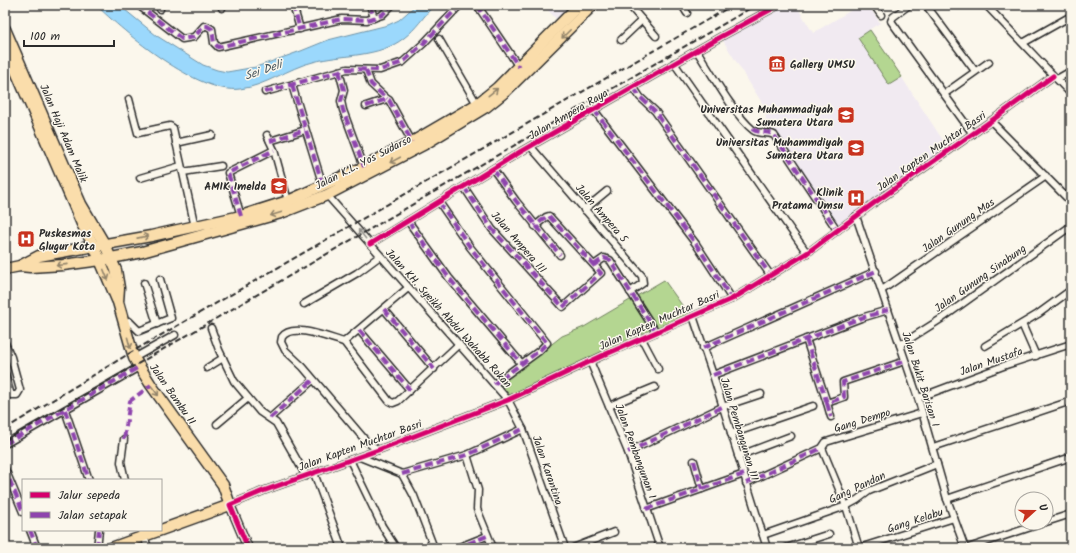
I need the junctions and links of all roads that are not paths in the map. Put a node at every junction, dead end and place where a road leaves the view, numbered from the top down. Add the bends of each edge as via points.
1 (138, 5) edge
2 (293, 5) edge
3 (370, 5) edge
4 (392, 5) edge
5 (460, 5) edge
6 (477, 5) edge
7 (579, 5) edge
8 (593, 5) edge
9 (629, 5) edge
10 (682, 5) edge
11 (779, 5) edge
12 (874, 5) edge
13 (909, 5) edge
14 (926, 5) edge
15 (990, 6) edge
16 (688, 13) dead end
17 (881, 15) dead end
18 (1071, 16) edge
19 (374, 18) junction
20 (642, 20) junction
21 (5, 29) edge
22 (300, 29) junction
23 (656, 36) dead end
24 (438, 39) dead end
25 (621, 40) dead end
26 (1023, 43) junction
27 (5, 46) edge
28 (697, 50) junction
29 (989, 62) dead end
30 (674, 63) junction
31 (518, 67) junction
32 (366, 70) junction
33 (339, 71) junction
34 (975, 71) junction
35 (1071, 71) edge
36 (1055, 78) junction
37 (292, 85) junction
38 (634, 88) junction
39 (265, 92) dead end
40 (944, 94) junction
41 (1071, 94) edge
42 (129, 99) dead end
43 (387, 99) junction
44 (477, 104) junction
45 (366, 106) dead end
46 (594, 110) junction
47 (992, 122) junction
48 (305, 130) junction
49 (973, 134) junction
50 (212, 136) dead end
51 (412, 142) junction
52 (176, 143) junction
53 (531, 147) junction
54 (274, 150) junction
55 (221, 166) dead end
56 (364, 167) junction
57 (182, 169) junction
58 (493, 169) junction
59 (1046, 176) junction
60 (140, 178) dead end
61 (464, 187) junction
62 (325, 190) junction
63 (607, 191) dead end
64 (288, 201) junction
65 (439, 202) junction
66 (1071, 202) edge
67 (584, 210) junction
68 (241, 216) junction
69 (856, 216) junction
70 (408, 221) junction
71 (535, 226) junction
72 (1071, 226) edge
73 (195, 227) junction
74 (837, 230) junction
75 (370, 244) junction
76 (105, 245) junction
77 (94, 246) junction
78 (142, 252) junction
79 (808, 253) junction
80 (560, 255) dead end
81 (380, 256) junction
82 (111, 258) junction
83 (101, 260) junction
84 (594, 265) junction
85 (20, 266) junction
86 (5, 269) edge
87 (116, 270) junction
88 (876, 271) junction
89 (771, 276) junction
90 (160, 279) dead end
91 (144, 283) dead end
92 (408, 288) junction
93 (882, 290) junction
94 (1071, 290) edge
95 (630, 292) junction
96 (732, 299) junction
97 (118, 302) junction
98 (304, 304) dead end
99 (384, 309) junction
100 (888, 310) junction
101 (693, 316) junction
102 (124, 323) junction
103 (157, 324) junction
104 (1022, 324) junction
105 (211, 328) dead end
106 (359, 330) junction
107 (656, 332) junction
108 (174, 335) dead end
109 (642, 338) junction
110 (806, 339) junction
111 (344, 342) junction
112 (459, 344) junction
113 (1071, 344) edge
114 (900, 345) junction
115 (985, 346) dead end
116 (5, 347) edge
117 (703, 348) junction
118 (1036, 356) junction
119 (134, 358) junction
120 (223, 358) junction
121 (590, 361) junction
122 (905, 361) junction
123 (521, 363) junction
124 (139, 367) junction
125 (207, 368) dead end
126 (434, 369) junction
127 (658, 369) dead end
128 (5, 374) edge
129 (713, 375) junction
130 (313, 380) junction
131 (494, 384) junction
132 (654, 387) dead end
133 (410, 390) junction
134 (761, 394) dead end
135 (248, 398) junction
136 (918, 398) junction
137 (508, 400) junction
138 (1071, 401) edge
139 (827, 403) junction
140 (609, 406) junction
141 (813, 406) dead end
142 (722, 407) junction
143 (65, 410) junction
144 (922, 413) junction
145 (831, 417) dead end
146 (270, 418) junction
147 (217, 424) dead end
148 (523, 429) junction
149 (732, 434) junction
150 (791, 436) dead end
151 (124, 439) dead end
152 (5, 444) edge
153 (933, 447) junction
154 (822, 448) junction
155 (378, 450) junction
156 (628, 452) junction
157 (467, 455) junction
158 (738, 456) junction
159 (360, 457) junction
160 (1071, 457) edge
161 (350, 460) junction
162 (694, 461) dead end
163 (936, 464) junction
164 (5, 469) edge
165 (314, 473) junction
166 (402, 474) junction
167 (744, 474) junction
168 (306, 476) junction
169 (89, 479) edge
170 (125, 479) edge
171 (746, 483) junction
172 (702, 489) junction
173 (947, 499) junction
174 (21, 500) edge
175 (230, 505) junction
176 (846, 506) junction
177 (646, 509) junction
178 (1071, 514) edge
179 (954, 518) junction
180 (1054, 520) edge
181 (162, 527) edge
182 (30, 531) edge
183 (99, 531) edge
184 (1020, 531) edge
185 (614, 532) dead end
186 (143, 533) edge
187 (829, 534) dead end
188 (763, 535) junction
189 (487, 536) junction
190 (37, 548) edge
191 (97, 548) edge
192 (111, 548) edge
193 (148, 548) edge
194 (248, 548) edge
195 (342, 548) edge
196 (396, 548) edge
197 (434, 548) edge
198 (457, 548) edge
199 (493, 548) edge
200 (565, 548) edge
201 (573, 548) edge
202 (660, 548) edge
203 (767, 548) edge
204 (786, 548) edge
205 (859, 548) edge
206 (965, 548) edge
207 (968, 548) edge

1 - 22 street via 182,39 194,37 207,26 212,29 214,43 218,47
2 - 22 street
3 - 19 street
4 - 19 street via 386,12
5 - 32 street via 408,59 386,69
6 - 31 street
7 - 31 main road, Jalan K.L. Yos Sudarso
8 -> 62 main road, Jalan K.L. Yos Sudarso via 506,91 486,107 425,144
9 - 20 street
10 - 16 street
11 - 28 street, Jalan Ampera Raya
12 - 17 street
13 - 40 street via 891,21
14 - 34 street
15 - 26 street
18 - 26 street
19 - 22 street via 363,21 342,19
20 - 23 street
20 - 25 street
21 - 76 main road, Jalan Haji Adam Malik via 81,204
24 - 44 street
26 - 36 street
27 - 77 main road, Jalan Haji Adam Malik via 82,224
28 - 30 street, Jalan Ampera Raya
28 - 74 street via 743,120 757,132 774,135
29 - 34 street
30 - 38 street, Jalan Ampera Raya
30 - 79 street
44 -> 31 main road, Jalan K.L. Yos Sudarso
32 - 33 street
32 - 43 street via 371,84
33 - 37 street
33 - 56 street via 344,90 341,101 343,110
34 - 40 street
35 - 36 street, Jalan Kapten Muchtar Basri
36 - 41 street
36 - 47 street, Jalan Kapten Muchtar Basri
37 - 39 street
37 - 48 street
38 - 46 street, Jalan Ampera Raya
38 - 89 street via 655,111
40 - 49 street
42 - 52 street via 138,133 171,126
43 - 45 street
43 - 51 street
44 - 51 main road, Jalan K.L. Yos Sudarso
46 - 53 street, Jalan Ampera Raya
46 - 96 street via 696,244
47 - 49 street, Jalan Kapten Muchtar Basri
47 - 59 street
48 - 54 street via 268,138
48 - 62 street
49 - 69 street, Jalan Kapten Muchtar Basri
50 - 52 street
51 - 56 main road, Jalan K.L. Yos Sudarso
52 - 57 street
53 - 58 street, Jalan Ampera Raya
53 - 67 street, Jalan Ampera 5
54 - 64 street
54 - 68 street via 228,173
55 - 57 street
56 - 62 main road, Jalan K.L. Yos Sudarso
57 - 60 street
57 - 73 street
58 - 61 street, Jalan Ampera Raya
58 - 71 street
59 - 66 street
59 - 93 street, Jalan Gunung Mas
61 - 65 street, Jalan Ampera Raya
61 - 84 street, Jalan Ampera III via 492,229 563,307 601,274
62 - 64 main road, Jalan K.L. Yos Sudarso
75 -> 62 street, Jalan KH. Syeikh Abdul Wahabb Rokan
62 -> 78 main road, Jalan K.L. Yos Sudarso via 281,213
63 - 67 street
64 - 68 main road, Jalan K.L. Yos Sudarso
65 - 70 street, Jalan Ampera Raya
65 - 123 street via 470,247 546,342 540,350
67 - 95 street, Jalan Ampera 5 via 642,276 643,283
68 - 73 main road, Jalan K.L. Yos Sudarso
69 - 74 street, Jalan Kapten Muchtar Basri
69 - 88 street, Jalan Bukit Barisan I
70 - 75 street, Jalan Ampera Raya
70 - 123 street via 449,278
71 - 80 street
71 - 84 street via 549,216
72 - 114 street, Jalan Gunung Sinabung via 941,319
76 -> 73 main road, Jalan K.L. Yos Sudarso
74 - 79 street, Jalan Kapten Muchtar Basri
75 - 81 street, Jalan KH. Syeikh Abdul Wahabb Rokan
76 - 77 main road, Jalan K.L. Yos Sudarso
76 - 82 main road, Jalan Bambu II
77 - 83 main road
77 - 85 main road, Jalan K.L. Yos Sudarso via 39,256
78 - 82 main road, Jalan K.L. Yos Sudarso
78 - 87 main road via 122,263
79 - 89 street, Jalan Kapten Muchtar Basri
81 - 92 street, Jalan KH. Syeikh Abdul Wahabb Rokan
81 - 98 street via 357,273
82 - 83 main road, Jalan K.L. Yos Sudarso
82 - 87 main road, Jalan Bambu II
83 -> 85 main road, Jalan K.L. Yos Sudarso via 51,266
83 -> 97 main road
84 - 95 street via 608,258
85 - 86 main road
87 - 97 main road, Jalan Bambu II
88 - 93 street, Jalan Bukit Barisan I
88 - 117 street
89 - 96 street, Jalan Kapten Muchtar Basri
90 - 103 street via 172,317
91 - 103 street
92 - 99 street
92 - 112 street, Jalan KH. Syeikh Abdul Wahabb Rokan
93 - 100 street, Jalan Bukit Barisan I
94 - 104 street
95 - 107 street
96 - 101 street, Jalan Kapten Muchtar Basri
97 - 102 main road, Jalan Bambu II
99 - 106 street
99 - 126 street
100 - 110 street
100 - 114 street, Jalan Bukit Barisan I
101 - 107 street, Jalan Kapten Muchtar Basri
101 - 117 street, Jalan Pembangunan III
102 - 103 street via 129,321 139,331
102 -> 119 main road, Jalan Bambu II
104 - 115 street
104 - 118 street
105 - 120 street
106 - 111 street
106 - 133 street
107 - 109 street, Jalan Kapten Muchtar Basri
108 - 119 street
109 - 121 street, Jalan Kapten Muchtar Basri
109 - 127 street
110 - 129 street
110 - 139 street
111 - 130 street via 299,330 290,330 282,336 282,345
111 - 133 street via 389,401 396,403
112 - 126 street
112 - 131 street, Jalan KH. Syeikh Abdul Wahabb Rokan
113 - 118 street, Jalan Mustafa
114 - 122 street, Jalan Bukit Barisan I
116 - 128 street via 11,357 20,390 17,394 11,395
117 - 129 street, Jalan Pembangunan III
118 - 136 street, Jalan Mustafa
119 - 124 main road, Jalan Bambu II
120 - 125 street
120 - 135 street via 232,378
121 - 137 street, Jalan Kapten Muchtar Basri
121 - 140 street, Jalan Pembangunan I
122 - 136 street, Jalan Bukit Barisan I
122 - 139 street via 843,382 844,397
123 - 131 street
124 - 143 street
124 -> 175 main road, Jalan Bambu II via 223,485
126 - 133 street
129 - 142 street, Jalan Pembangunan III
130 - 146 street
130 - 155 street
131 - 137 street, Jalan KH. Syeikh Abdul Wahabb Rokan
132 - 140 street
134 - 142 street
135 - 146 street via 260,412
135 - 147 street
136 - 144 street, Jalan Bukit Barisan I
137 - 148 street, Jalan Karantina
137 - 155 street, Jalan Kapten Muchtar Basri
138 - 153 street
139 - 145 street
140 - 156 street, Jalan Pembangunan I
141 - 149 street
142 - 149 street, Jalan Pembangunan III
142 - 156 street
143 - 152 street
143 - 169 street
144 - 153 street, Jalan Bukit Barisan I
144 - 154 street, Gang Dempo via 826,442
146 - 168 street via 276,423
148 - 157 street
148 - 200 street, Jalan Karantina
149 - 158 street, Jalan Pembangunan III
150 - 158 street
151 - 170 street via 121,462
153 - 163 street, Jalan Bukit Barisan I
154 - 171 street, Gang Dempo
154 - 176 street
155 - 159 street, Jalan Kapten Muchtar Basri
156 - 177 street, Jalan Pembangunan I
157 - 166 street
157 - 189 street via 479,494 477,509
158 - 167 street, Jalan Pembangunan III
159 - 161 street, Jalan Kapten Muchtar Basri
159 - 166 street
160 - 173 street
161 - 165 street, Jalan Kapten Muchtar Basri
161 - 196 street via 382,526
162 - 172 street
163 - 173 street, Jalan Bukit Barisan I
163 - 176 street, Gang Pandan via 869,491
164 - 174 street
165 - 168 street, Jalan Kapten Muchtar Basri
165 - 195 street
166 - 197 street via 414,496
167 - 171 street, Jalan Pembangunan III
167 - 172 street
168 - 175 street, Jalan Kapten Muchtar Basri
171 - 188 street, Jalan Pembangunan III
172 - 177 street
173 - 179 street, Jalan Bukit Barisan I
175 - 181 main road
175 - 194 street, Jalan Bambu II
176 - 188 street, Gang Pandan
176 - 205 street
177 - 202 street, Jalan Pembangunan I
178 - 180 street
179 - 205 street, Gang Kelabu
179 - 206 street, Jalan Bukit Barisan I
182 - 190 street
183 - 191 street
184 - 207 street
185 - 201 street
186 - 192 main road
186 - 193 street
187 - 204 street
188 - 203 street, Jalan Pembangunan III
189 - 198 street
189 - 199 street

